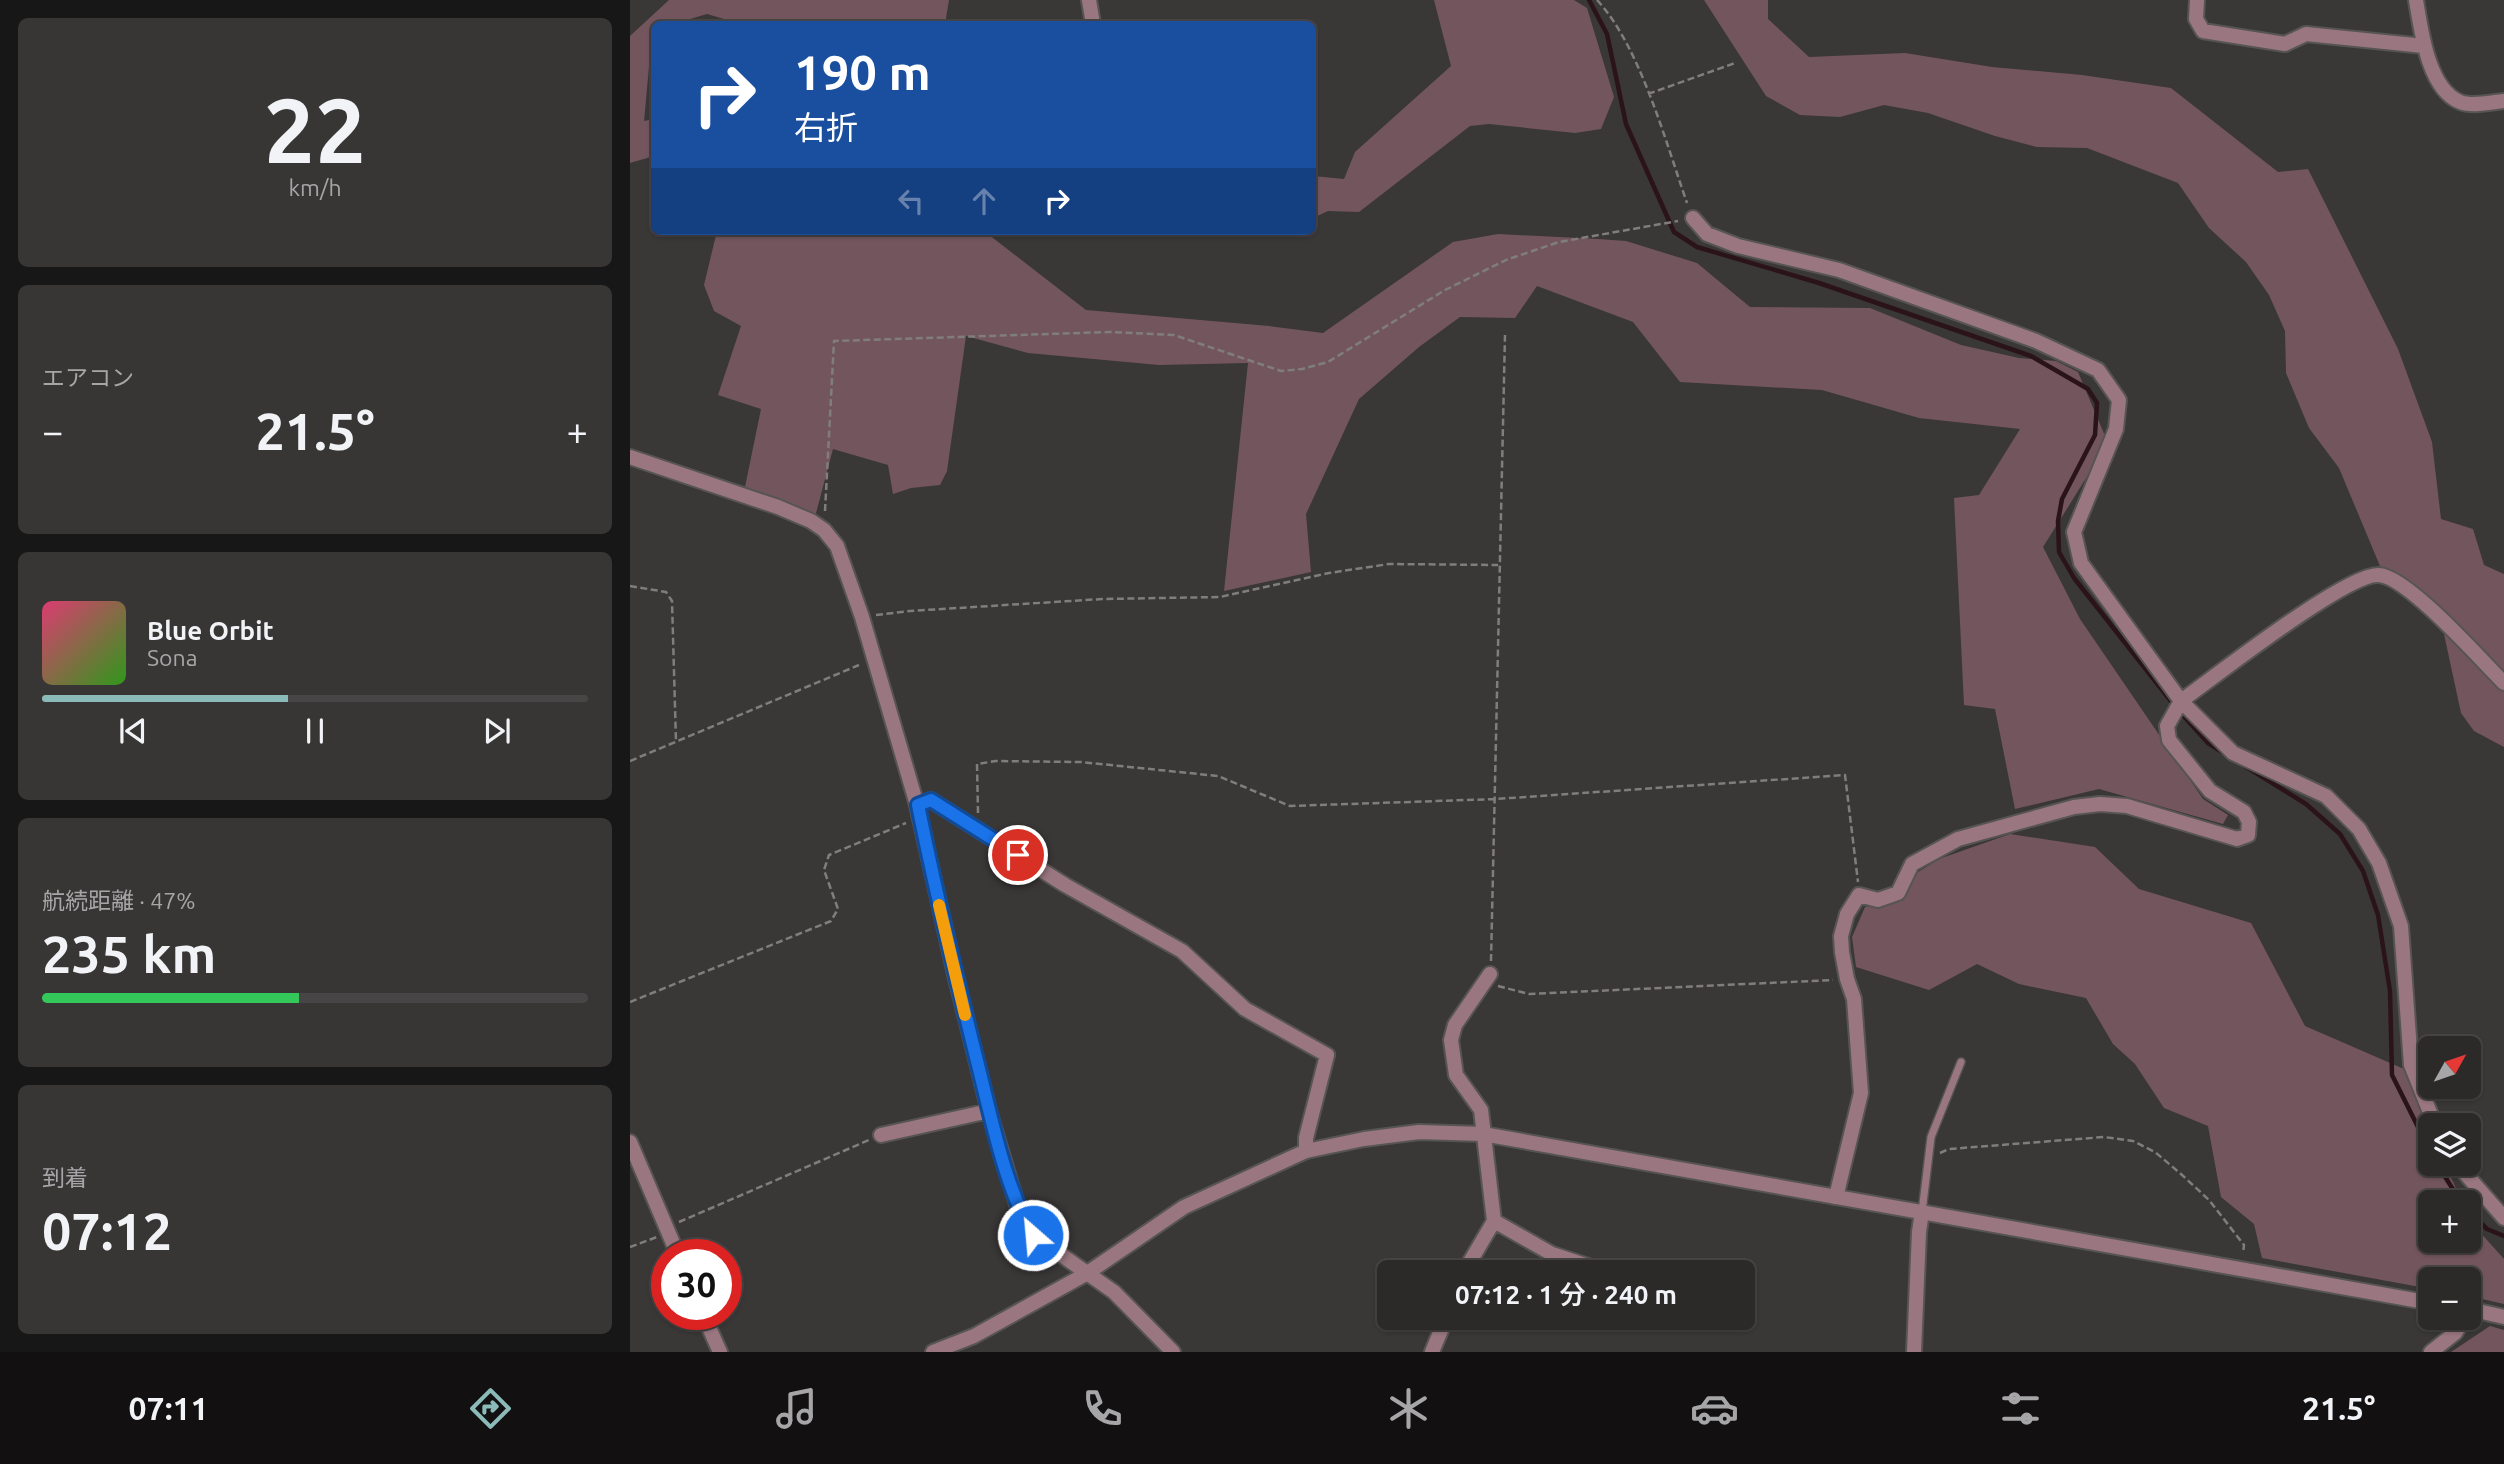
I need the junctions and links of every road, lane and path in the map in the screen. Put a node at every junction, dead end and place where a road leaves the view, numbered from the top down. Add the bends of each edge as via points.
1 (1089, 0) edge
2 (1597, 0) edge
3 (2197, 0) edge
4 (2416, 0) edge
5 (1092, 21) edge
6 (2424, 46) junction
7 (1735, 63) dead end
8 (1648, 94) junction
9 (2504, 100) edge
10 (1693, 218) junction
11 (1505, 335) dead end
12 (630, 457) edge
13 (824, 530) junction
14 (1498, 565) junction
15 (630, 586) edge
16 (862, 617) junction
17 (874, 658) junction
18 (2504, 683) edge
19 (2181, 701) junction
20 (676, 742) junction
21 (630, 761) edge
22 (1496, 799) junction
23 (919, 811) junction
24 (972, 826) junction
25 (1859, 895) junction
26 (1488, 979) junction
27 (1847, 979) junction
28 (630, 1002) edge
29 (1961, 1062) dead end
30 (989, 1111) junction
31 (2430, 1113) edge
32 (1483, 1134) junction
33 (881, 1135) joint
34 (630, 1142) edge
35 (1306, 1151) junction
36 (1928, 1158) junction
37 (2467, 1176) edge
38 (1836, 1196) junction
39 (1922, 1212) junction
40 (2504, 1218) edge
41 (1494, 1221) junction
42 (668, 1233) junction
43 (671, 1239) edge
44 (630, 1247) edge
45 (1471, 1260) edge
46 (1568, 1260) edge
47 (2241, 1270) junction
48 (1086, 1274) junction
49 (2418, 1301) edge
50 (2481, 1312) edge
51 (2504, 1317) edge
52 (710, 1330) edge
53 (1441, 1330) edge
54 (2457, 1330) edge
55 (720, 1352) edge
56 (933, 1352) edge
57 (1172, 1352) edge
58 (1432, 1352) edge
59 (1914, 1352) edge
60 (2431, 1352) edge

1 - 5 street
2 - 8 path via 1628,43
3 - 6 street via 2196,19 2203,31 2285,44 2306,34
4 - 6 street
6 - 9 street via 2446,93 2462,103
7 - 8 path
8 - 10 path
10 - 13 path via 1559,242 1506,260 1445,290 1328,362 1302,369 1281,371 1174,335 1109,332 834,341
10 - 19 street via 1707,234 1738,246 1839,270 2036,341 2098,370 2119,400 2116,429 2074,532 2081,562
11 - 14 path
12 - 13 street via 778,507
13 - 16 street via 837,546
14 - 16 path via 1389,564 1220,597 1102,599
14 - 22 path
15 - 20 path via 666,592 672,601
16 - 17 street
17 - 20 path
17 - 23 street
18 - 19 street via 2430,609 2402,585 2380,575 2361,578 2332,593
19 - 25 street via 2167,726 2169,740 2210,791 2244,812 2248,835 2237,839 2127,806 2074,807 1958,839 1912,864 1898,893 1878,900
19 - 31 street via 2233,753 2326,796 2359,829 2379,863 2401,926 2412,1065
20 - 21 path
22 - 24 path via 1290,806 1218,776 1081,762 996,761 977,764 978,813
22 - 25 path via 1845,775
22 - 26 path
23 - 24 street via 931,800
23 - 28 path via 829,855 824,870 838,909 831,921
23 - 30 street
24 - 35 street via 1182,951 1245,1009 1327,1055
25 - 27 street via 1841,936
26 - 27 path via 1530,994
26 - 32 street via 1455,1025 1451,1040 1456,1075 1480,1110
27 - 38 street via 1854,999 1861,1093
29 - 36 lane via 1931,1137
30 - 33 street
30 - 48 street via 1019,1211 1033,1235
32 - 35 street via 1419,1132
32 - 38 street
32 - 41 street
33 - 42 path via 680,1221
34 - 42 street
35 - 48 street via 1184,1207
36 - 39 lane
36 - 47 path via 1949,1149 1998,1144 2104,1137 2133,1141 2155,1152 2209,1200 2244,1245
37 - 40 street
38 - 39 street
39 - 47 street
39 - 59 street
41 - 45 street
41 - 46 street
42 - 43 street
42 - 44 path
47 - 49 street
48 - 56 street via 974,1336
48 - 57 street via 1114,1292
50 - 51 street
52 - 55 street
53 - 58 street
54 - 60 street

